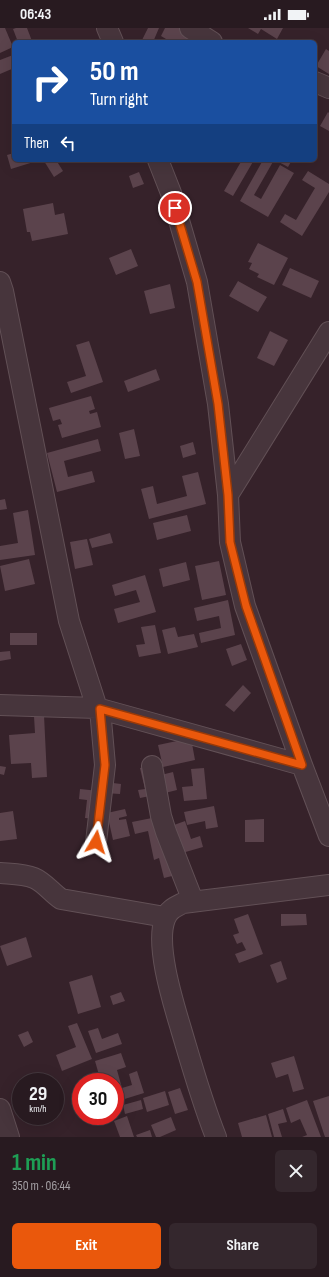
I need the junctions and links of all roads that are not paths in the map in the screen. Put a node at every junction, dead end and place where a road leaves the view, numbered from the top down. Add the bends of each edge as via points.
1 (107, 28) edge
2 (190, 28) edge
3 (112, 40) edge
4 (209, 40) edge
5 (317, 83) edge
6 (329, 88) edge
7 (159, 162) edge
8 (0, 282) edge
9 (329, 332) edge
10 (228, 495) junction
11 (0, 705) edge
12 (99, 709) junction
13 (302, 765) junction
14 (152, 766) dead end
15 (329, 836) edge
16 (96, 842) dead end
17 (0, 873) edge
18 (329, 886) edge
19 (193, 902) junction
20 (165, 917) junction
21 (0, 1109) edge
22 (9, 1137) edge
23 (216, 1137) edge

1 - 3 street
2 - 4 street
5 - 6 street
7 - 10 street via 171,193 197,282 218,404
8 - 12 street via 69,621
9 - 10 street
10 - 13 street via 230,542 246,606
11 - 12 street
12 - 13 street
12 - 16 street via 105,765
13 - 15 street
14 - 19 street via 161,816
17 - 20 street via 34,878 62,899
18 - 19 street
19 - 20 street via 183,903 171,909
20 - 23 street via 162,939 168,983 196,1082
21 - 22 street

